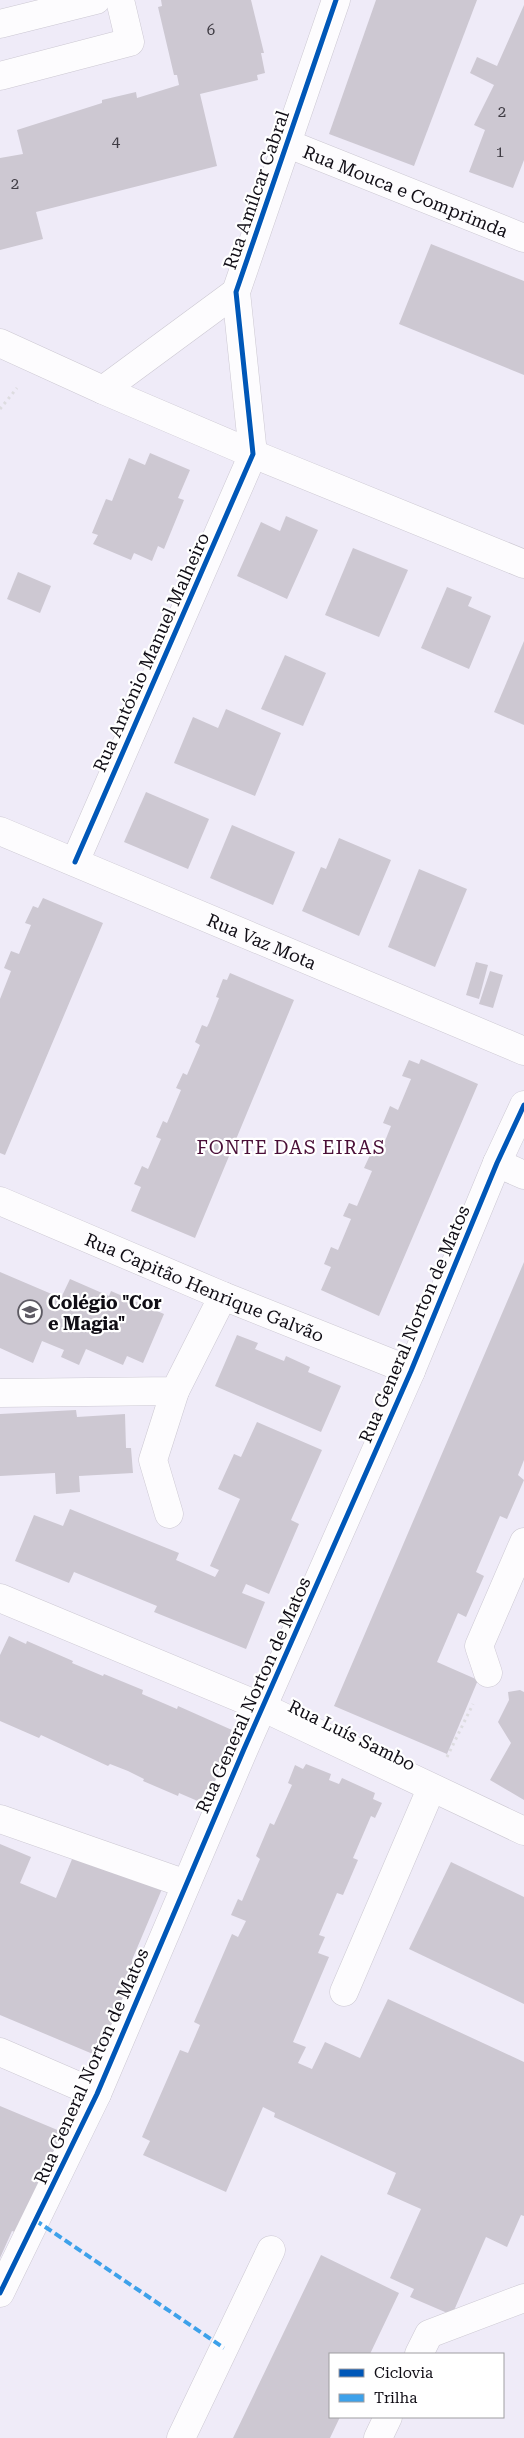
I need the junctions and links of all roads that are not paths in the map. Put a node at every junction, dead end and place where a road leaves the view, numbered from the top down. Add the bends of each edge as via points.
1 (96, 0) edge
2 (120, 0) edge
3 (336, 0) edge
4 (0, 24) edge
5 (0, 76) edge
6 (286, 143) junction
7 (524, 238) edge
8 (236, 292) junction
9 (0, 343) edge
10 (103, 390) junction
11 (253, 454) junction
12 (524, 564) edge
13 (0, 831) edge
14 (75, 862) junction
15 (524, 1051) edge
16 (524, 1105) edge
17 (497, 1163) junction
18 (524, 1176) edge
19 (0, 1201) edge
20 (223, 1296) junction
21 (411, 1371) junction
22 (175, 1391) junction
23 (0, 1393) edge
24 (169, 1514) dead end
25 (524, 1542) edge
26 (0, 1598) edge
27 (488, 1673) road end
28 (262, 1708) junction
29 (431, 1789) junction
30 (0, 1819) edge
31 (524, 1831) edge
32 (186, 1884) junction
33 (344, 1992) dead end
34 (0, 2052) edge
35 (97, 2094) junction
36 (271, 2250) dead end
37 (0, 2293) edge
38 (524, 2298) edge
39 (424, 2344) edge
40 (388, 2418) edge
41 (181, 2438) edge
42 (378, 2438) edge

1 - 4 street
2 - 5 street via 130,42
3 - 6 street, Rua Amílcar Cabral
6 - 7 street, Rua Mouca e Comprimda
6 - 8 street, Rua Amílcar Cabral
8 - 10 street
8 - 11 street, Rua Amílcar Cabral
9 - 10 street
10 - 11 street
11 - 12 street
11 - 14 street, Rua António Manuel Malheiro
13 - 14 street, Rua Vaz Mota
14 - 15 street, Rua Vaz Mota
16 - 17 street, Rua General Norton de Matos
17 - 18 street
17 - 21 street, Rua General Norton de Matos
19 - 20 street, Rua Capitão Henrique Galvão
20 - 21 street, Rua Capitão Henrique Galvão
20 - 22 street
21 - 28 street, Rua General Norton de Matos
22 - 23 street
22 - 24 street via 152,1460
25 - 27 street via 480,1646
26 - 28 street, Rua Luís Sambo
28 - 29 street, Rua Luís Sambo
28 - 32 street, Rua General Norton de Matos
29 - 31 street, Rua Luís Sambo
29 - 33 street
30 - 32 street
32 - 35 street, Rua General Norton de Matos
34 - 35 street
35 - 37 street, Rua General Norton de Matos
36 - 41 street
38 - 39 street
40 - 42 street

